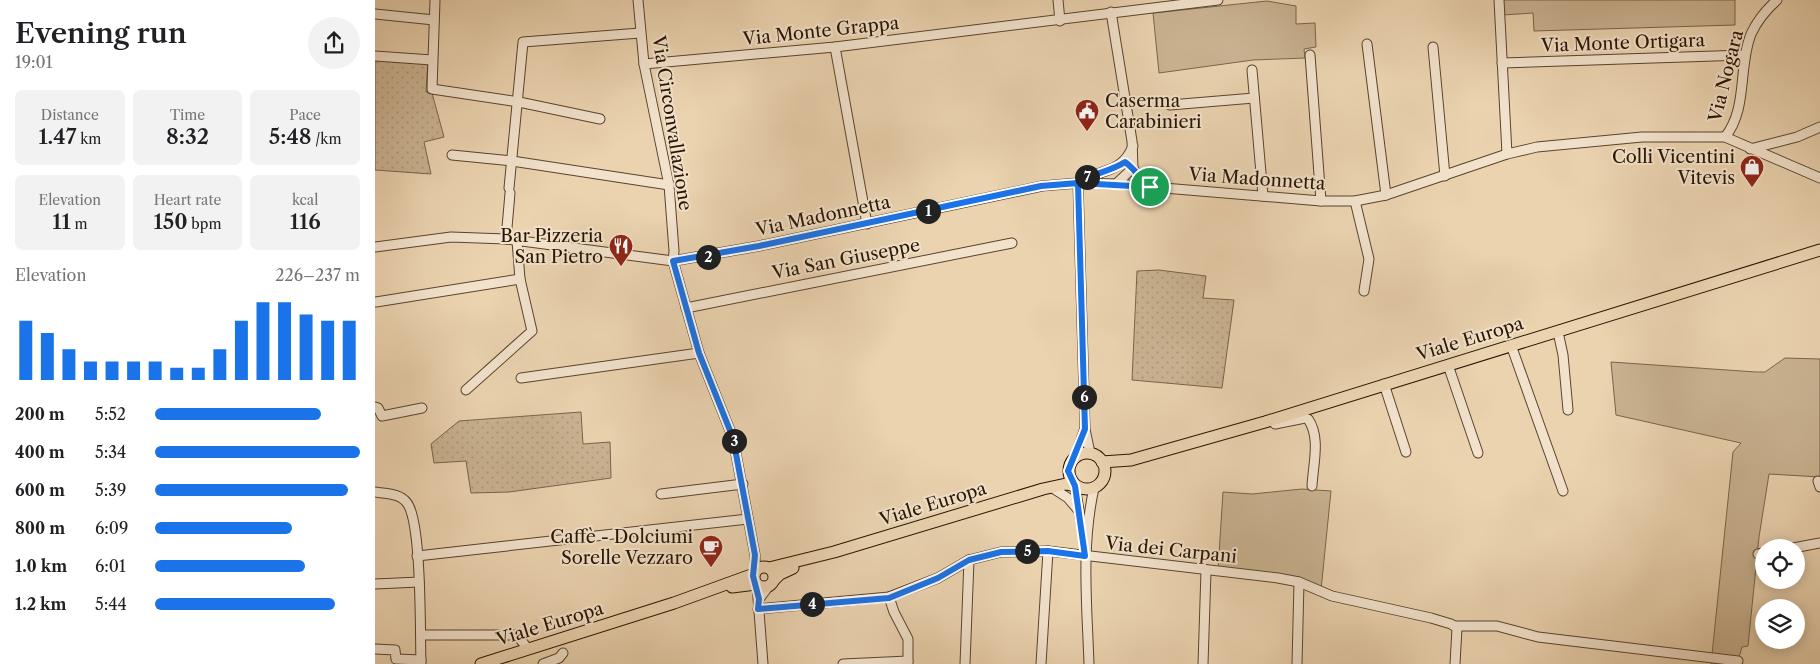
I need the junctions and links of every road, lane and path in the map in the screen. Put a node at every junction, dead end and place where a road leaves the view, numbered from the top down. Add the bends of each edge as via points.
1 (435, 0) edge
2 (639, 0) edge
3 (1058, 0) edge
4 (1218, 0) edge
5 (1499, 0) edge
6 (1777, 0) edge
7 (1111, 12) junction
8 (375, 14) edge
9 (434, 20) junction
10 (1060, 21) junction
11 (640, 33) junction
12 (1367, 44) dead end
13 (835, 47) junction
14 (1433, 47) dead end
15 (1310, 55) dead end
16 (1745, 55) junction
17 (375, 56) edge
18 (432, 60) junction
19 (1502, 63) junction
20 (644, 64) junction
21 (1252, 70) dead end
22 (1253, 98) junction
23 (519, 102) junction
24 (1171, 104) dead end
25 (600, 119) dead end
26 (1820, 127) edge
27 (1820, 133) edge
28 (1797, 136) junction
29 (1725, 138) junction
30 (1750, 149) junction
31 (1507, 154) junction
32 (451, 155) dead end
33 (513, 162) junction
34 (1129, 165) junction
35 (1445, 176) junction
36 (1818, 178) edge
37 (1078, 183) junction
38 (1116, 184) junction
39 (669, 185) junction
40 (1150, 187) junction
41 (1386, 195) junction
42 (1263, 196) junction
43 (1321, 201) junction
44 (1355, 201) junction
45 (867, 224) junction
46 (506, 239) junction
47 (517, 241) junction
48 (1012, 243) dead end
49 (375, 247) edge
50 (1820, 250) edge
51 (673, 261) junction
52 (520, 279) junction
53 (1364, 290) dead end
54 (376, 302) dead end
55 (686, 308) junction
56 (1558, 332) junction
57 (1511, 345) junction
58 (699, 353) junction
59 (1448, 365) junction
60 (521, 378) dead end
61 (1384, 384) junction
62 (466, 390) dead end
63 (375, 407) edge
64 (422, 408) dead end
65 (1568, 410) dead end
66 (1265, 422) junction
67 (1085, 429) junction
68 (1406, 452) dead end
69 (1090, 453) junction
70 (1478, 453) dead end
71 (1131, 460) junction
72 (1072, 462) junction
73 (1102, 462) junction
74 (1103, 479) junction
75 (743, 484) junction
76 (1075, 486) junction
77 (1311, 486) dead end
78 (1047, 488) junction
79 (1094, 488) junction
80 (1563, 490) dead end
81 (375, 492) edge
82 (661, 494) dead end
83 (1080, 513) junction
84 (748, 519) junction
85 (1820, 543) edge
86 (1805, 546) edge
87 (1048, 551) junction
88 (1085, 553) junction
89 (417, 556) junction
90 (969, 560) junction
91 (1206, 571) junction
92 (762, 577) junction
93 (419, 582) junction
94 (1299, 582) junction
95 (375, 584) edge
96 (889, 598) junction
97 (758, 609) junction
98 (1455, 626) junction
99 (421, 635) junction
100 (528, 648) junction
101 (375, 649) edge
102 (563, 653) dead end
103 (1738, 661) dead end
104 (421, 662) edge
105 (908, 662) edge
106 (481, 664) edge
107 (543, 664) edge
108 (763, 664) edge
109 (843, 664) edge
110 (965, 664) edge
111 (1041, 664) edge
112 (1089, 664) edge
113 (1203, 664) edge
114 (1297, 664) edge
115 (1455, 664) edge

1 - 9 street
2 - 11 street, Via Circonvallazione
3 - 10 street
4 - 7 street, Via Monte Grappa
5 - 19 street
6 - 16 street, Via Nogara via 1759,19
7 - 10 street, Via Monte Grappa
7 - 34 street via 1133,146
8 - 9 street
9 - 18 street
10 - 13 street, Via Monte Grappa
11 - 20 street, Via Circonvallazione
11 - 23 street via 523,42
12 - 41 street
13 - 20 street, Via Monte Grappa
13 - 45 street
14 - 35 street
15 - 43 street
16 - 19 street, Via Monte Ortigara
16 - 29 street, Via Nogara via 1740,100 1733,128
17 - 18 street
18 - 23 street via 432,89
19 - 31 street
20 - 39 street, Via Circonvallazione
21 - 22 street
22 - 24 street
22 - 42 street
23 - 25 street
23 - 33 street
26 - 28 street
27 - 28 street
28 - 30 street
29 - 30 street, Via Madonnetta
29 - 31 street, Via Madonnetta via 1597,140
30 - 36 street, Via Madonnetta
31 - 35 street, Via Madonnetta
32 - 33 street
33 - 39 street
33 - 46 street
34 - 37 street via 1088,176
34 - 38 street
34 - 40 street
35 - 41 street, Via Madonnetta
37 - 38 street, Via Madonnetta
37 - 45 street, Via Madonnetta via 1041,186
37 - 67 street
38 - 40 street, Via Madonnetta
39 - 51 street, Via Circonvallazione
40 - 42 street, Via Madonnetta
41 - 44 street, Via Madonnetta
42 - 43 street, Via Madonnetta
43 - 44 street, Via Madonnetta
44 - 53 street via 1369,259
45 - 51 street, Via Madonnetta
46 - 47 street, Via Madonnetta
46 - 49 street, Via Madonnetta via 451,237
47 - 51 street, Via Madonnetta
47 - 52 street
48 - 55 street, Via San Giuseppe
50 - 56 main road, Viale Europa
51 - 55 street
52 - 54 street
52 - 62 street via 532,331
55 - 58 street
56 - 57 main road, Viale Europa
56 - 65 street
57 - 59 main road, Viale Europa
57 - 80 street
58 - 60 street
58 - 75 street via 733,438
59 - 61 main road, Viale Europa
59 - 70 street
61 - 66 main road, Viale Europa
61 - 68 street
63 - 64 street via 382,416
66 - 71 main road, Viale Europa
66 - 77 street via 1271,425 1308,418 1316,435
67 - 69 street
67 - 72 street
69 - 72 main road
69 - 73 main road
71 - 73 main road, Viale Europa
71 - 74 main road, Viale Europa
72 - 76 main road via 1069,477
72 - 78 main road, Viale Europa
73 - 74 main road
74 - 79 main road
75 - 82 street
75 - 84 street
76 - 78 main road, Viale Europa via 1066,484
76 - 79 main road
76 - 83 street
78 - 83 street via 1068,498
78 - 92 main road, Viale Europa
79 - 88 street
81 - 89 street via 397,496 408,504 412,512
83 - 88 street
84 - 89 street
84 - 92 street
85 - 86 street
87 - 88 street, Via dei Carpani
87 - 90 street, Via dei Carpani via 1001,552
87 - 111 street
88 - 91 street, Via dei Carpani
88 - 112 street
89 - 93 street
90 - 96 street, Via dei Carpani via 938,578
90 - 110 street
91 - 94 street, Via dei Carpani
91 - 113 street
92 - 97 street
92 - 100 main road, Viale Europa
93 - 95 street
93 - 99 street
94 - 98 street, Via dei Carpani via 1331,596
94 - 114 street
96 - 97 street, Via dei Carpani
96 - 105 street via 907,639
97 - 108 street
98 - 103 street, Via dei Carpani via 1497,626 1538,637
98 - 115 street
99 - 100 street via 517,635
99 - 104 street
100 - 106 main road, Viale Europa
101 - 104 street via 392,648 396,659
102 - 107 street
105 - 109 street

